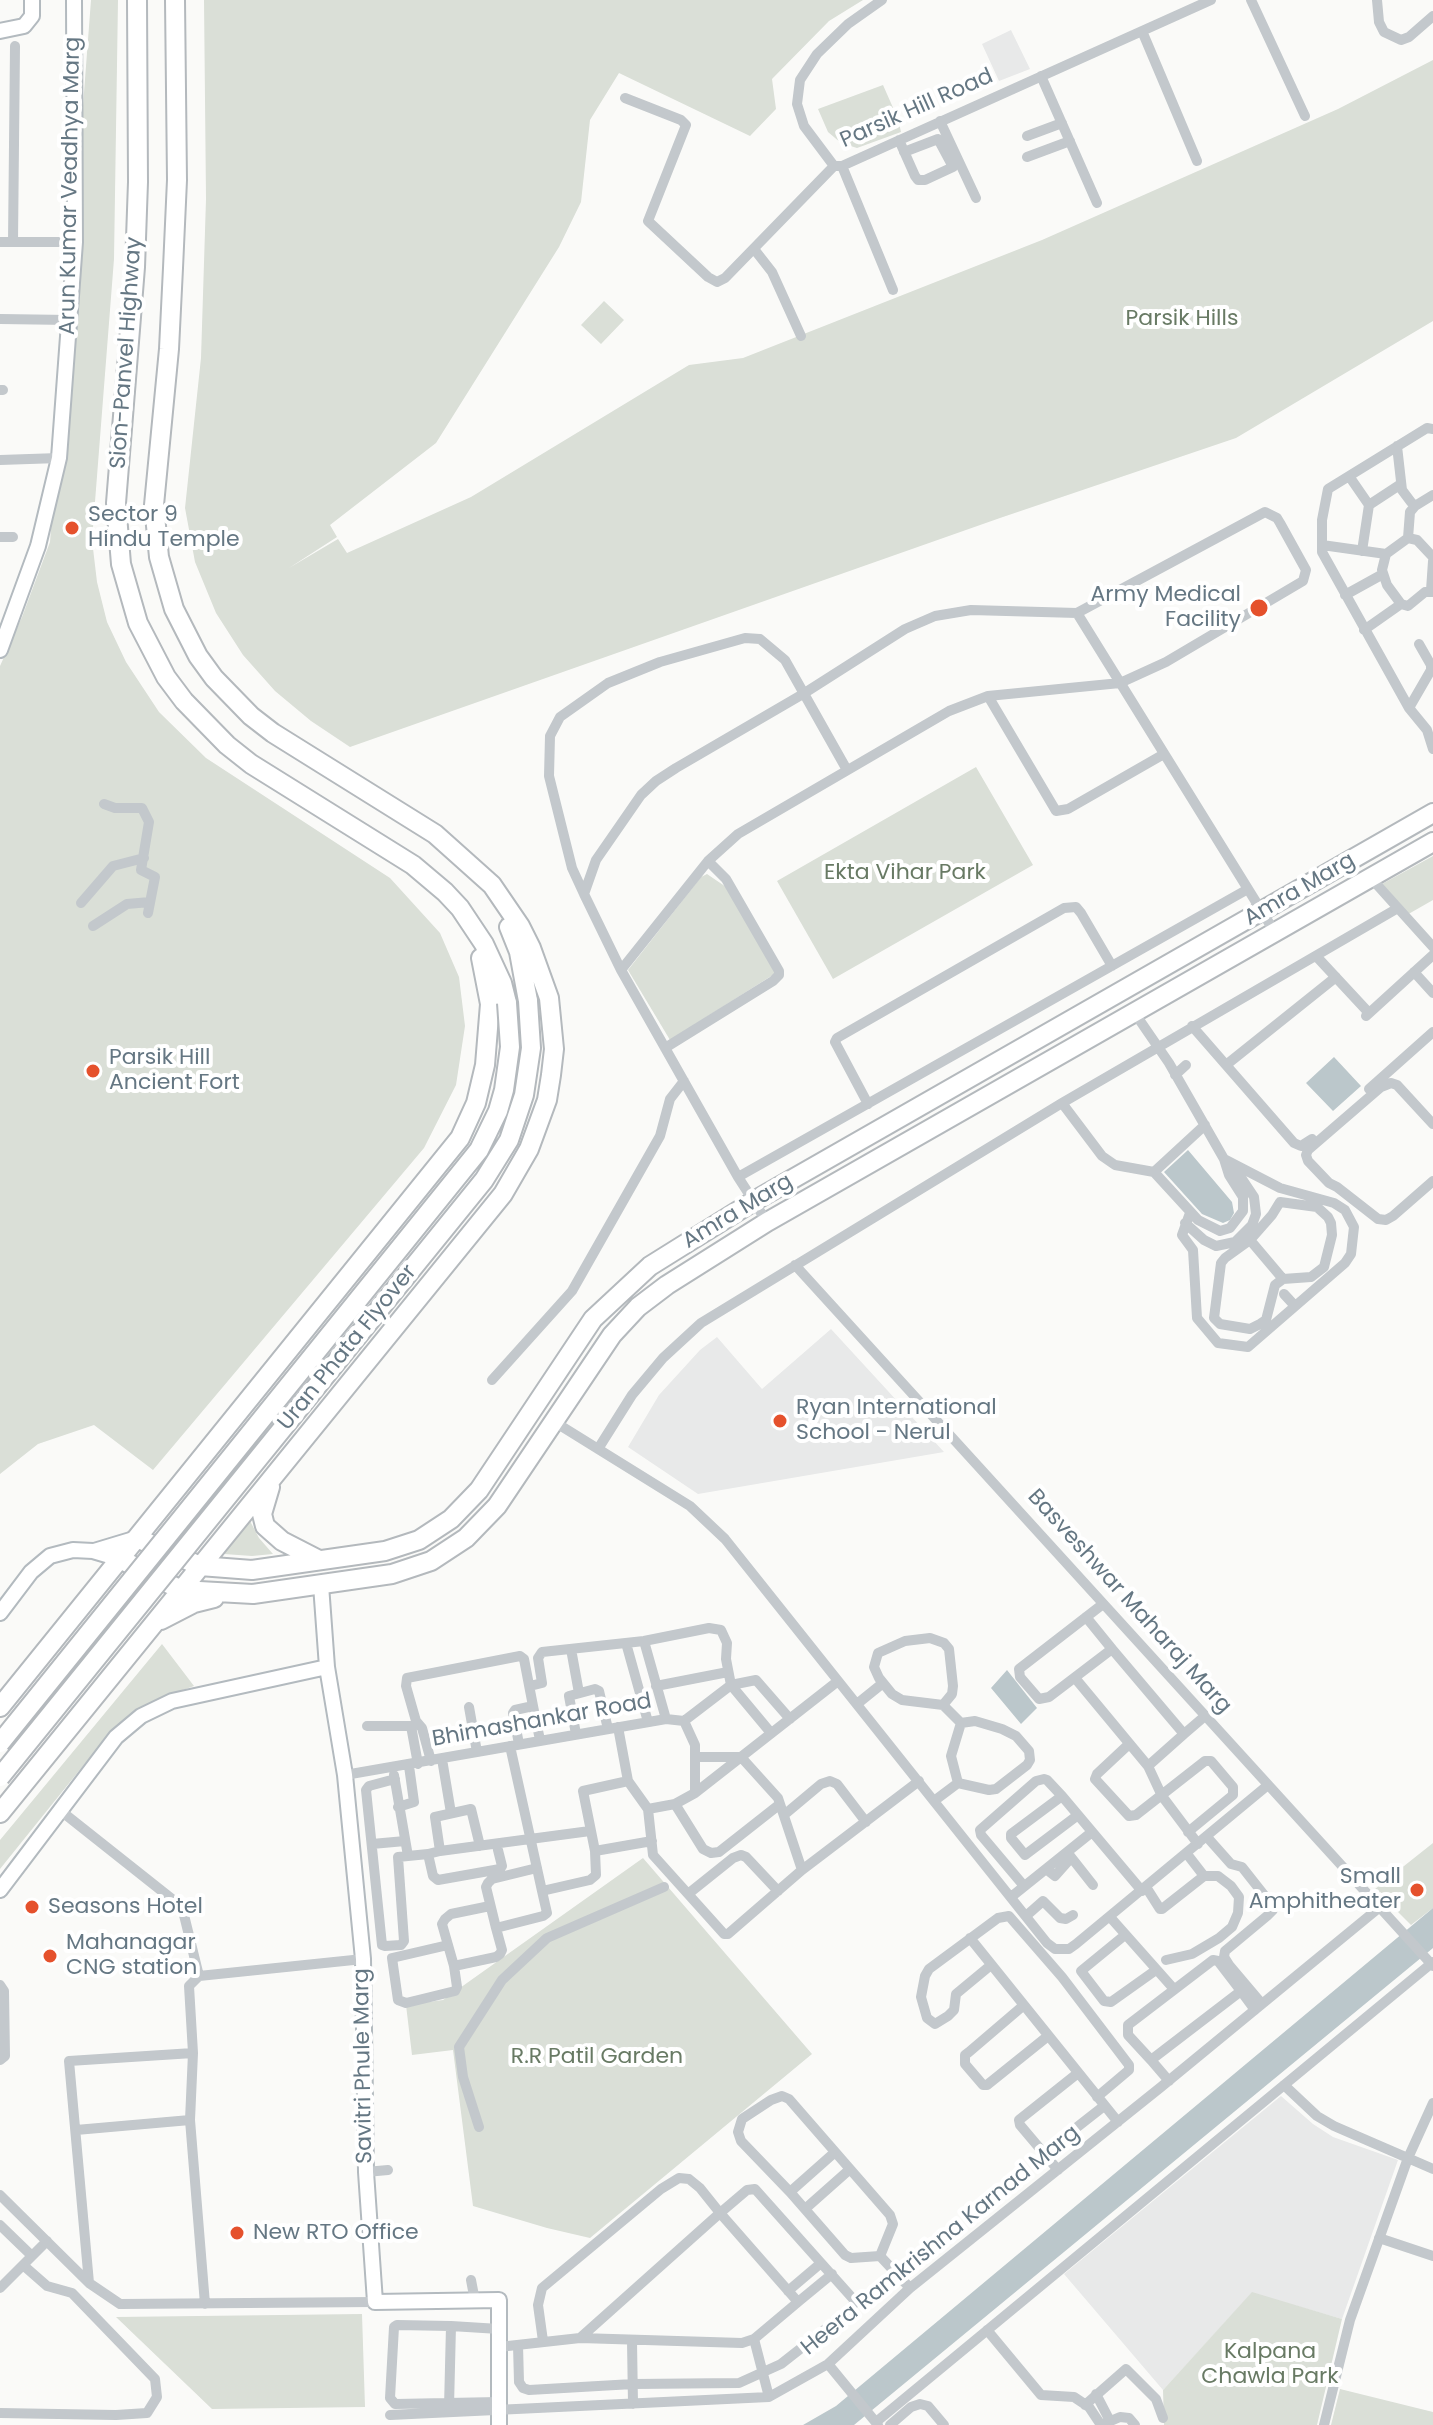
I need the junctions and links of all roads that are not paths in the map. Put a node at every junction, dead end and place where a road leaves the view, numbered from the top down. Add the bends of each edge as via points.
1 (32, 0) edge
2 (74, 0) edge
3 (137, 0) edge
4 (175, 0) edge
5 (882, 0) edge
6 (1211, 0) edge
7 (1251, 0) edge
8 (1377, 0) edge
9 (1433, 16) edge
10 (0, 31) edge
11 (1142, 31) junction
12 (15, 46) dead end
13 (1041, 76) junction
14 (625, 98) dead end
15 (1305, 116) dead end
16 (940, 121) junction
17 (1060, 123) junction
18 (1027, 136) dead end
19 (899, 140) junction
20 (1068, 141) junction
21 (904, 152) junction
22 (1027, 157) dead end
23 (1197, 161) dead end
24 (838, 166) junction
25 (956, 166) junction
26 (976, 198) dead end
27 (1097, 203) dead end
28 (0, 242) edge
29 (13, 242) junction
30 (75, 242) junction
31 (754, 249) junction
32 (893, 290) dead end
33 (0, 319) edge
34 (70, 320) junction
35 (801, 336) dead end
36 (1430, 428) edge
37 (1397, 446) junction
38 (59, 458) junction
39 (0, 460) edge
40 (1349, 476) junction
41 (1401, 484) junction
42 (1433, 495) edge
43 (1369, 505) junction
44 (1415, 506) junction
45 (0, 537) edge
46 (13, 537) dead end
47 (1408, 538) junction
48 (1322, 545) junction
49 (1362, 551) junction
50 (1386, 554) junction
51 (1433, 559) edge
52 (1383, 574) junction
53 (1432, 591) edge
54 (1345, 595) junction
55 (1401, 604) junction
56 (1077, 613) junction
57 (7, 616) edge
58 (1364, 630) junction
59 (1419, 644) dead end
60 (0, 650) edge
61 (1120, 683) junction
62 (803, 694) junction
63 (988, 696) junction
64 (1409, 708) junction
65 (1430, 732) edge
66 (1433, 749) edge
67 (1164, 754) junction
68 (847, 770) junction
69 (104, 804) dead end
70 (1433, 813) edge
71 (1433, 842) edge
72 (144, 858) junction
73 (708, 861) junction
74 (472, 867) junction
75 (1370, 877) junction
76 (1248, 889) junction
77 (445, 892) junction
78 (584, 894) junction
79 (81, 903) dead end
80 (1398, 908) junction
81 (1262, 911) junction
82 (93, 926) dead end
83 (1274, 931) junction
84 (1433, 947) edge
85 (1433, 955) edge
86 (1317, 957) junction
87 (1112, 966) junction
88 (621, 970) junction
89 (1414, 972) junction
90 (1336, 977) junction
91 (1433, 993) edge
92 (1134, 1012) junction
93 (1192, 1026) junction
94 (1433, 1032) edge
95 (665, 1048) junction
96 (1159, 1048) junction
97 (1186, 1065) dead end
98 (1226, 1065) junction
99 (1175, 1075) junction
100 (684, 1081) junction
101 (1062, 1103) junction
102 (868, 1104) junction
103 (1433, 1124) edge
104 (1205, 1125) junction
105 (1228, 1162) junction
106 (1154, 1172) junction
107 (738, 1177) junction
108 (1433, 1181) edge
109 (754, 1201) junction
110 (1188, 1218) junction
111 (767, 1222) junction
112 (1247, 1237) junction
113 (795, 1265) junction
114 (1283, 1279) junction
115 (1284, 1294) dead end
116 (1295, 1306) junction
117 (492, 1380) dead end
118 (553, 1421) junction
119 (598, 1449) junction
120 (276, 1474) junction
121 (137, 1538) junction
122 (93, 1551) junction
123 (120, 1559) junction
124 (319, 1560) junction
125 (200, 1566) junction
126 (321, 1585) junction
127 (181, 1590) junction
128 (253, 1594) junction
129 (1103, 1604) junction
130 (0, 1613) edge
131 (1086, 1617) junction
132 (153, 1625) junction
133 (644, 1641) junction
134 (626, 1643) junction
135 (571, 1649) junction
136 (1112, 1649) junction
137 (327, 1667) junction
138 (728, 1672) junction
139 (1075, 1678) junction
140 (838, 1681) junction
141 (883, 1683) junction
142 (731, 1685) junction
143 (530, 1686) junction
144 (656, 1686) junction
145 (579, 1693) junction
146 (857, 1704) junction
147 (943, 1705) junction
148 (533, 1706) junction
149 (0, 1707) edge
150 (469, 1707) dead end
151 (1205, 1716) junction
152 (666, 1719) junction
153 (790, 1719) junction
154 (684, 1721) junction
155 (648, 1722) junction
156 (961, 1723) junction
157 (367, 1726) dead end
158 (613, 1728) junction
159 (771, 1733) junction
160 (576, 1734) junction
161 (1184, 1734) junction
162 (540, 1740) junction
163 (0, 1743) edge
164 (515, 1745) junction
165 (1128, 1745) junction
166 (477, 1752) junction
167 (695, 1757) junction
168 (741, 1757) junction
169 (436, 1760) junction
170 (413, 1765) junction
171 (1148, 1766) junction
172 (394, 1774) junction
173 (345, 1775) junction
174 (0, 1777) edge
175 (628, 1781) junction
176 (919, 1781) junction
177 (958, 1783) junction
178 (1268, 1785) junction
179 (695, 1793) junction
180 (1062, 1796) junction
181 (1162, 1796) junction
182 (934, 1801) junction
183 (675, 1804) junction
184 (398, 1807) junction
185 (648, 1809) junction
186 (782, 1810) junction
187 (61, 1811) junction
188 (0, 1813) edge
189 (451, 1813) junction
190 (1078, 1815) junction
191 (866, 1822) junction
192 (590, 1831) junction
193 (1092, 1832) junction
194 (1188, 1832) junction
195 (530, 1838) junction
196 (1202, 1840) junction
197 (405, 1841) junction
198 (652, 1841) junction
199 (372, 1844) junction
200 (480, 1846) junction
201 (498, 1850) dead end
202 (440, 1851) junction
203 (595, 1851) junction
204 (428, 1854) junction
205 (1187, 1854) junction
206 (1069, 1855) junction
207 (408, 1856) junction
208 (537, 1868) junction
209 (802, 1870) junction
210 (1204, 1876) junction
211 (1093, 1885) dead end
212 (1024, 1886) junction
213 (664, 1887) dead end
214 (1144, 1889) junction
215 (0, 1890) edge
216 (542, 1891) junction
217 (778, 1891) junction
218 (688, 1894) junction
219 (1011, 1897) junction
220 (490, 1906) junction
221 (1380, 1907) junction
222 (1073, 1915) dead end
223 (1026, 1916) junction
224 (1110, 1917) junction
225 (496, 1928) junction
226 (1125, 1935) junction
227 (970, 1938) junction
228 (448, 1945) junction
229 (396, 1951) junction
230 (363, 1959) junction
231 (1166, 1960) dead end
232 (1431, 1963) edge
233 (991, 1965) junction
234 (454, 1966) junction
235 (1156, 1970) junction
236 (199, 1976) junction
237 (0, 1985) edge
238 (1173, 1988) junction
239 (1241, 1991) junction
240 (1024, 2005) junction
241 (1259, 2007) junction
242 (1048, 2036) junction
243 (193, 2053) junction
244 (0, 2060) edge
245 (1151, 2060) junction
246 (1078, 2073) junction
247 (1169, 2081) junction
248 (1284, 2085) junction
249 (1100, 2101) junction
250 (1433, 2103) edge
251 (190, 2120) junction
252 (1118, 2122) junction
253 (479, 2127) dead end
254 (76, 2130) junction
255 (834, 2153) junction
256 (1044, 2153) junction
257 (1408, 2158) junction
258 (1433, 2169) edge
259 (388, 2170) dead end
260 (849, 2170) junction
261 (1058, 2170) junction
262 (366, 2172) junction
263 (790, 2192) junction
264 (0, 2195) edge
265 (805, 2209) junction
266 (720, 2213) junction
267 (0, 2225) edge
268 (1379, 2238) junction
269 (47, 2241) junction
270 (32, 2256) junction
271 (880, 2256) junction
272 (1433, 2256) edge
273 (821, 2263) junction
274 (23, 2265) junction
275 (832, 2274) junction
276 (471, 2280) dead end
277 (89, 2283) junction
278 (0, 2288) edge
279 (910, 2288) junction
280 (788, 2291) junction
281 (475, 2301) junction
282 (375, 2302) junction
283 (798, 2302) junction
284 (205, 2304) junction
285 (451, 2326) junction
286 (499, 2329) junction
287 (987, 2330) junction
288 (580, 2338) junction
289 (754, 2339) junction
290 (543, 2341) junction
291 (632, 2341) junction
292 (518, 2345) junction
293 (499, 2347) junction
294 (828, 2364) junction
295 (764, 2373) junction
296 (633, 2384) junction
297 (1096, 2394) junction
298 (769, 2397) junction
299 (633, 2404) junction
300 (1085, 2405) junction
301 (449, 2408) junction
302 (0, 2413) edge
303 (390, 2415) dead end
304 (499, 2416) edge
305 (1163, 2418) dead end
306 (875, 2422) edge
307 (1104, 2424) edge
308 (890, 2425) edge
309 (944, 2425) edge
310 (1135, 2425) edge
311 (1324, 2425) edge

1 - 10 street via 32,16 24,26
2 - 30 street, Arun Kumar Veadhya Marg
3 - 77 highway, Sion-Panvel Highway via 135,267 116,503 128,594 166,677 204,724 251,764 413,865
4 - 74 highway, Sion-Panvel Highway via 177,180 154,505 165,583 198,656 251,716 435,834
5 - 24 street, Parsik Hill Road via 817,54 800,80 797,104 804,126
6 - 11 street, Parsik Hill Road
7 - 15 street
8 - 9 street via 1384,32 1401,40
11 - 13 street, Parsik Hill Road
11 - 23 street
12 - 29 street
13 - 16 street, Parsik Hill Road
13 - 17 street
14 - 31 street via 686,125 649,215 652,227 717,282
16 - 19 street, Parsik Hill Road
16 - 25 street
17 - 18 street
17 - 20 street
19 - 21 street
19 - 24 street, Parsik Hill Road
20 - 22 street
20 - 27 street
21 - 25 street via 938,139
21 - 25 street via 918,180
24 - 31 street
24 - 32 street
25 - 26 street
28 - 29 street
29 - 30 street
30 - 34 street, Arun Kumar Veadhya Marg
31 - 35 street via 772,272
33 - 34 street
34 - 38 street, Arun Kumar Veadhya Marg
36 - 37 street
37 - 40 street
37 - 41 street
38 - 39 street
38 - 57 street, Arun Kumar Veadhya Marg via 38,546
40 - 43 street
40 - 48 street via 1328,489
41 - 43 street
41 - 44 street
42 - 44 street
43 - 49 street
44 - 47 street
45 - 46 street
47 - 50 street
47 - 51 street via 1417,540
48 - 49 street
48 - 54 street
49 - 50 street
50 - 52 street
51 - 53 street
52 - 54 street
52 - 55 street
53 - 55 street via 1408,606
54 - 58 street
55 - 58 street
56 - 61 street
56 - 61 street via 1265,512 1277,518 1306,570 1303,581 1166,662
56 - 62 street via 971,610 935,616 878,644
57 - 60 street, Arun Kumar Veadhya Marg
58 - 64 street
59 - 64 street via 1431,670
61 - 63 street
61 - 67 street
62 - 68 street
62 - 78 street via 656,781 596,860
62 - 78 street via 785,660 760,639 745,638 608,683 560,717 550,736 549,776 572,868
63 - 67 street via 1056,811
63 - 68 street via 949,711
64 - 65 street
65 - 66 street
67 - 76 street
68 - 73 street via 738,834
69 - 72 street via 142,808 149,822
70 - 81 highway, Amra Marg
71 - 75 highway, Amra Marg
72 - 79 street via 113,866
72 - 82 street via 141,870 155,877 149,908 127,904
73 - 88 street
73 - 95 street via 726,879 779,975
74 - 120 highway via 492,885 520,926 549,998 554,1049 539,1125 503,1194
74 - 174 highway, Uran Phata Flyover, bridge via 510,930 525,977 531,1048 524,1095 509,1140 484,1180
75 - 80 street
75 - 83 highway, Amra Marg
76 - 81 street
76 - 87 street
77 - 121 highway via 477,947 490,1004 485,1065 469,1121 449,1154
77 - 163 highway, Uran Phata Flyover, bridge via 484,944 507,1003 506,1079 479,1150
78 - 88 street
80 - 84 street
80 - 86 street
81 - 83 street
81 - 109 highway, Amra Marg
83 - 92 highway, Amra Marg
85 - 89 street
86 - 90 street
86 - 93 street
87 - 102 street
87 - 102 street via 1081,913 1076,907 1064,908 837,1038
88 - 95 street
89 - 90 street via 1368,1014
89 - 91 street
90 - 98 street
92 - 96 street
92 - 111 highway, Amra Marg
93 - 96 street
93 - 98 street
94 - 98 street via 1301,1146
95 - 100 street
96 - 99 street
96 - 101 street
97 - 99 street
99 - 104 street
100 - 107 street
100 - 117 street via 670,1099 660,1136 572,1291
101 - 106 street via 1102,1156 1115,1165
101 - 113 street
102 - 107 street
103 - 108 street via 1391,1083 1306,1155 1329,1183 1378,1219 1393,1216
104 - 105 street
104 - 106 street
105 - 110 street via 1229,1175 1243,1197 1237,1221 1220,1231
105 - 112 street via 1254,1197 1256,1214
105 - 116 street via 1280,1188 1334,1203 1354,1227 1351,1254
106 - 110 street
107 - 109 street
109 - 111 street
109 - 124 highway, Amra Marg via 650,1266 593,1319 479,1490 451,1519 419,1540 385,1551
110 - 112 street via 1204,1240 1216,1246
110 - 116 street via 1182,1235 1193,1250 1197,1318 1218,1343 1248,1347
111 - 118 highway, Amra Marg via 638,1307 612,1335
112 - 114 street
112 - 114 street via 1221,1263 1214,1318 1250,1329 1260,1324 1266,1320 1275,1285
112 - 114 street via 1280,1202 1317,1207 1328,1217 1332,1235 1324,1267 1311,1277
113 - 119 street via 701,1323 663,1358
113 - 129 street, Basveshwar Maharaj Marg
115 - 116 street
118 - 119 street
118 - 126 highway, Amra Marg via 497,1506 466,1538 431,1561 392,1574
119 - 140 street via 699,1514 725,1539
120 - 124 highway via 263,1508 265,1526
120 - 125 highway
121 - 122 street
121 - 123 highway
121 - 125 highway, Amra Marg
122 - 123 street
122 - 130 street via 50,1556
123 - 127 highway, Amra Marg
123 - 149 highway
124 - 125 highway, Amra Marg via 252,1570
125 - 127 highway
126 - 128 highway, Amra Marg
126 - 137 street, Savitri Phule Marg
127 - 128 highway, Amra Marg
127 - 132 highway
128 - 132 highway via 194,1603
129 - 131 street
129 - 151 street, Basveshwar Maharaj Marg
131 - 136 street
131 - 139 street via 1019,1669 1039,1699
132 - 188 highway
133 - 134 street
133 - 138 street via 721,1630
133 - 144 street
134 - 135 street
134 - 155 street
135 - 143 street via 539,1655 542,1683
135 - 145 street
136 - 139 street
136 - 161 street
137 - 173 street, Savitri Phule Marg
137 - 187 street via 156,1708 116,1737
138 - 142 street
138 - 144 street
139 - 165 street
140 - 146 street
140 - 153 street
141 - 146 street
141 - 147 street via 902,1700
141 - 147 street via 874,1667 878,1653 905,1641 938,1639 949,1649 951,1669 952,1694
142 - 153 street via 756,1680
142 - 154 street
142 - 159 street
143 - 148 street
143 - 169 street via 520,1656 407,1678 416,1721
144 - 152 street
145 - 158 street via 598,1689
145 - 160 street via 568,1698
146 - 176 street
147 - 156 street
148 - 162 street
148 - 164 street via 513,1713
150 - 166 street
151 - 161 street
151 - 178 street, Basveshwar Maharaj Marg
152 - 154 street, Bhimashankar Road
152 - 155 street, Bhimashankar Road
153 - 159 street
154 - 167 street, Bhimashankar Road
155 - 158 street, Bhimashankar Road
156 - 177 street via 951,1756
156 - 177 street via 975,1721 1016,1736 1030,1760 996,1789
157 - 170 street via 411,1726
158 - 160 street, Bhimashankar Road
158 - 175 street
159 - 168 street
160 - 162 street, Bhimashankar Road
161 - 171 street
162 - 164 street, Bhimashankar Road
164 - 166 street, Bhimashankar Road
164 - 195 street
165 - 171 street
165 - 181 street via 1095,1779 1129,1816
166 - 169 street, Bhimashankar Road
167 - 168 street
167 - 179 street, Bhimashankar Road
168 - 179 street
168 - 186 street via 778,1798
169 - 170 street, Bhimashankar Road
169 - 189 street
170 - 172 street, Bhimashankar Road
170 - 184 street via 414,1802
171 - 181 street
172 - 173 street, Bhimashankar Road
172 - 184 street
172 - 199 street via 366,1790
173 - 230 street, Savitri Phule Marg
175 - 185 street
175 - 192 street via 583,1791
176 - 182 street
176 - 191 street
177 - 182 street
178 - 196 street
178 - 221 street, Basveshwar Maharaj Marg
179 - 183 street
180 - 190 street
180 - 190 street via 1011,1834 1025,1855
180 - 212 street via 1047,1780 1036,1781 981,1827 981,1835
181 - 194 street
181 - 194 street via 1205,1761 1211,1761 1233,1787 1233,1795
182 - 219 street
183 - 185 street
183 - 186 street via 703,1849 711,1853
184 - 197 street
185 - 198 street
186 - 191 street via 830,1781
186 - 209 street
187 - 215 street
187 - 236 street via 177,1903
189 - 200 street via 471,1809
189 - 202 street via 435,1817
190 - 193 street
191 - 209 street
192 - 195 street
192 - 203 street
193 - 206 street
193 - 214 street
194 - 196 street
195 - 200 street
195 - 208 street
196 - 205 street
196 - 241 street via 1242,1867 1272,1905 1273,1910 1224,1957
197 - 199 street
197 - 207 street
198 - 203 street
198 - 218 street via 653,1855
199 - 229 street via 382,1945
200 - 202 street
201 - 204 street via 500,1869 438,1880
202 - 204 street
203 - 216 street via 596,1875 590,1880
204 - 207 street
205 - 210 street
205 - 214 street
206 - 211 street
206 - 212 street
207 - 229 street via 398,1857 404,1941
208 - 216 street
208 - 220 street via 492,1879 486,1887
209 - 217 street
210 - 214 street via 1162,1909
210 - 231 street via 1218,1876 1239,1897 1232,1927 1192,1954
212 - 219 street
213 - 253 street via 547,1938 502,1980 459,2047
214 - 224 street
216 - 225 street via 547,1913
217 - 218 street via 741,1855
217 - 218 street via 728,1934
219 - 223 street
220 - 225 street
220 - 228 street via 445,1919
221 - 232 street, Basveshwar Maharaj Marg
221 - 241 street, Heera Ramkrishna Karnad Marg
222 - 223 street via 1060,1918 1043,1901
223 - 224 street via 1047,1943 1062,1950
224 - 226 street
225 - 234 street via 500,1954
226 - 235 street
226 - 235 street via 1081,1971 1104,2001 1111,2002
227 - 233 street
227 - 233 street via 925,1976 921,1997 927,2018 935,2024 948,2016 956,1994
227 - 249 street via 1009,1916 1062,1977 1129,2065
228 - 229 street
228 - 234 street
229 - 234 street via 391,1961 401,2003 455,1991
230 - 236 street
230 - 262 street, Savitri Phule Marg
232 - 248 street
233 - 240 street
235 - 238 street
236 - 243 street via 189,1986
237 - 244 street via 5,2056
238 - 239 street via 1213,1960
238 - 245 street via 1128,2025 1128,2035
239 - 241 street
239 - 245 street
240 - 242 street
240 - 242 street via 965,2055 965,2064 987,2085
241 - 247 street, Heera Ramkrishna Karnad Marg
242 - 246 street
243 - 251 street
243 - 254 street via 69,2061
245 - 247 street
246 - 249 street
246 - 256 street via 1019,2120
247 - 252 street, Heera Ramkrishna Karnad Marg
248 - 257 street via 1317,2116
248 - 287 street
249 - 252 street
249 - 256 street
250 - 257 street
251 - 254 street
251 - 284 street
252 - 261 street, Heera Ramkrishna Karnad Marg
254 - 277 street
255 - 260 street
255 - 263 street
255 - 263 street via 782,2096 742,2119 741,2141
256 - 261 street
257 - 258 street
257 - 268 street
259 - 262 street
260 - 265 street
260 - 271 street via 890,2215 893,2224
261 - 279 street, Heera Ramkrishna Karnad Marg
262 - 282 street, Savitri Phule Marg
263 - 265 street
264 - 269 street
265 - 271 street via 845,2255
266 - 273 street via 755,2189
266 - 280 street
266 - 288 street
266 - 290 street via 689,2179 679,2178 661,2189 542,2288 538,2305
267 - 270 street
268 - 272 street
268 - 311 street via 1350,2320
269 - 270 street
269 - 277 street
270 - 274 street
271 - 279 street
273 - 275 street
273 - 280 street
274 - 278 street
274 - 302 street via 47,2286 72,2293 155,2379 157,2397 147,2413
275 - 283 street
275 - 295 street via 855,2305
276 - 281 street
277 - 284 street via 120,2304
279 - 294 street, Heera Ramkrishna Karnad Marg
280 - 283 street
281 - 282 street
281 - 286 street via 499,2300
282 - 284 street
283 - 289 street
285 - 286 street
285 - 301 street
285 - 301 street via 394,2327 390,2398 395,2404
286 - 293 street
287 - 300 street via 1041,2395 1074,2397
287 - 306 street
288 - 290 street
288 - 291 street
289 - 291 street
289 - 295 street
290 - 292 street
291 - 296 street
292 - 293 street
292 - 296 street via 523,2388
293 - 304 street
294 - 298 street, Heera Ramkrishna Karnad Marg
294 - 306 street
295 - 296 street via 739,2383
295 - 298 street
296 - 299 street
297 - 300 street
297 - 305 street via 1126,2369 1156,2399
297 - 307 street
298 - 299 street, Heera Ramkrishna Karnad Marg
299 - 304 street, Heera Ramkrishna Karnad Marg
300 - 307 street
301 - 303 street
301 - 304 street, Heera Ramkrishna Karnad Marg
307 - 310 street via 1120,2417
308 - 309 street via 920,2404

